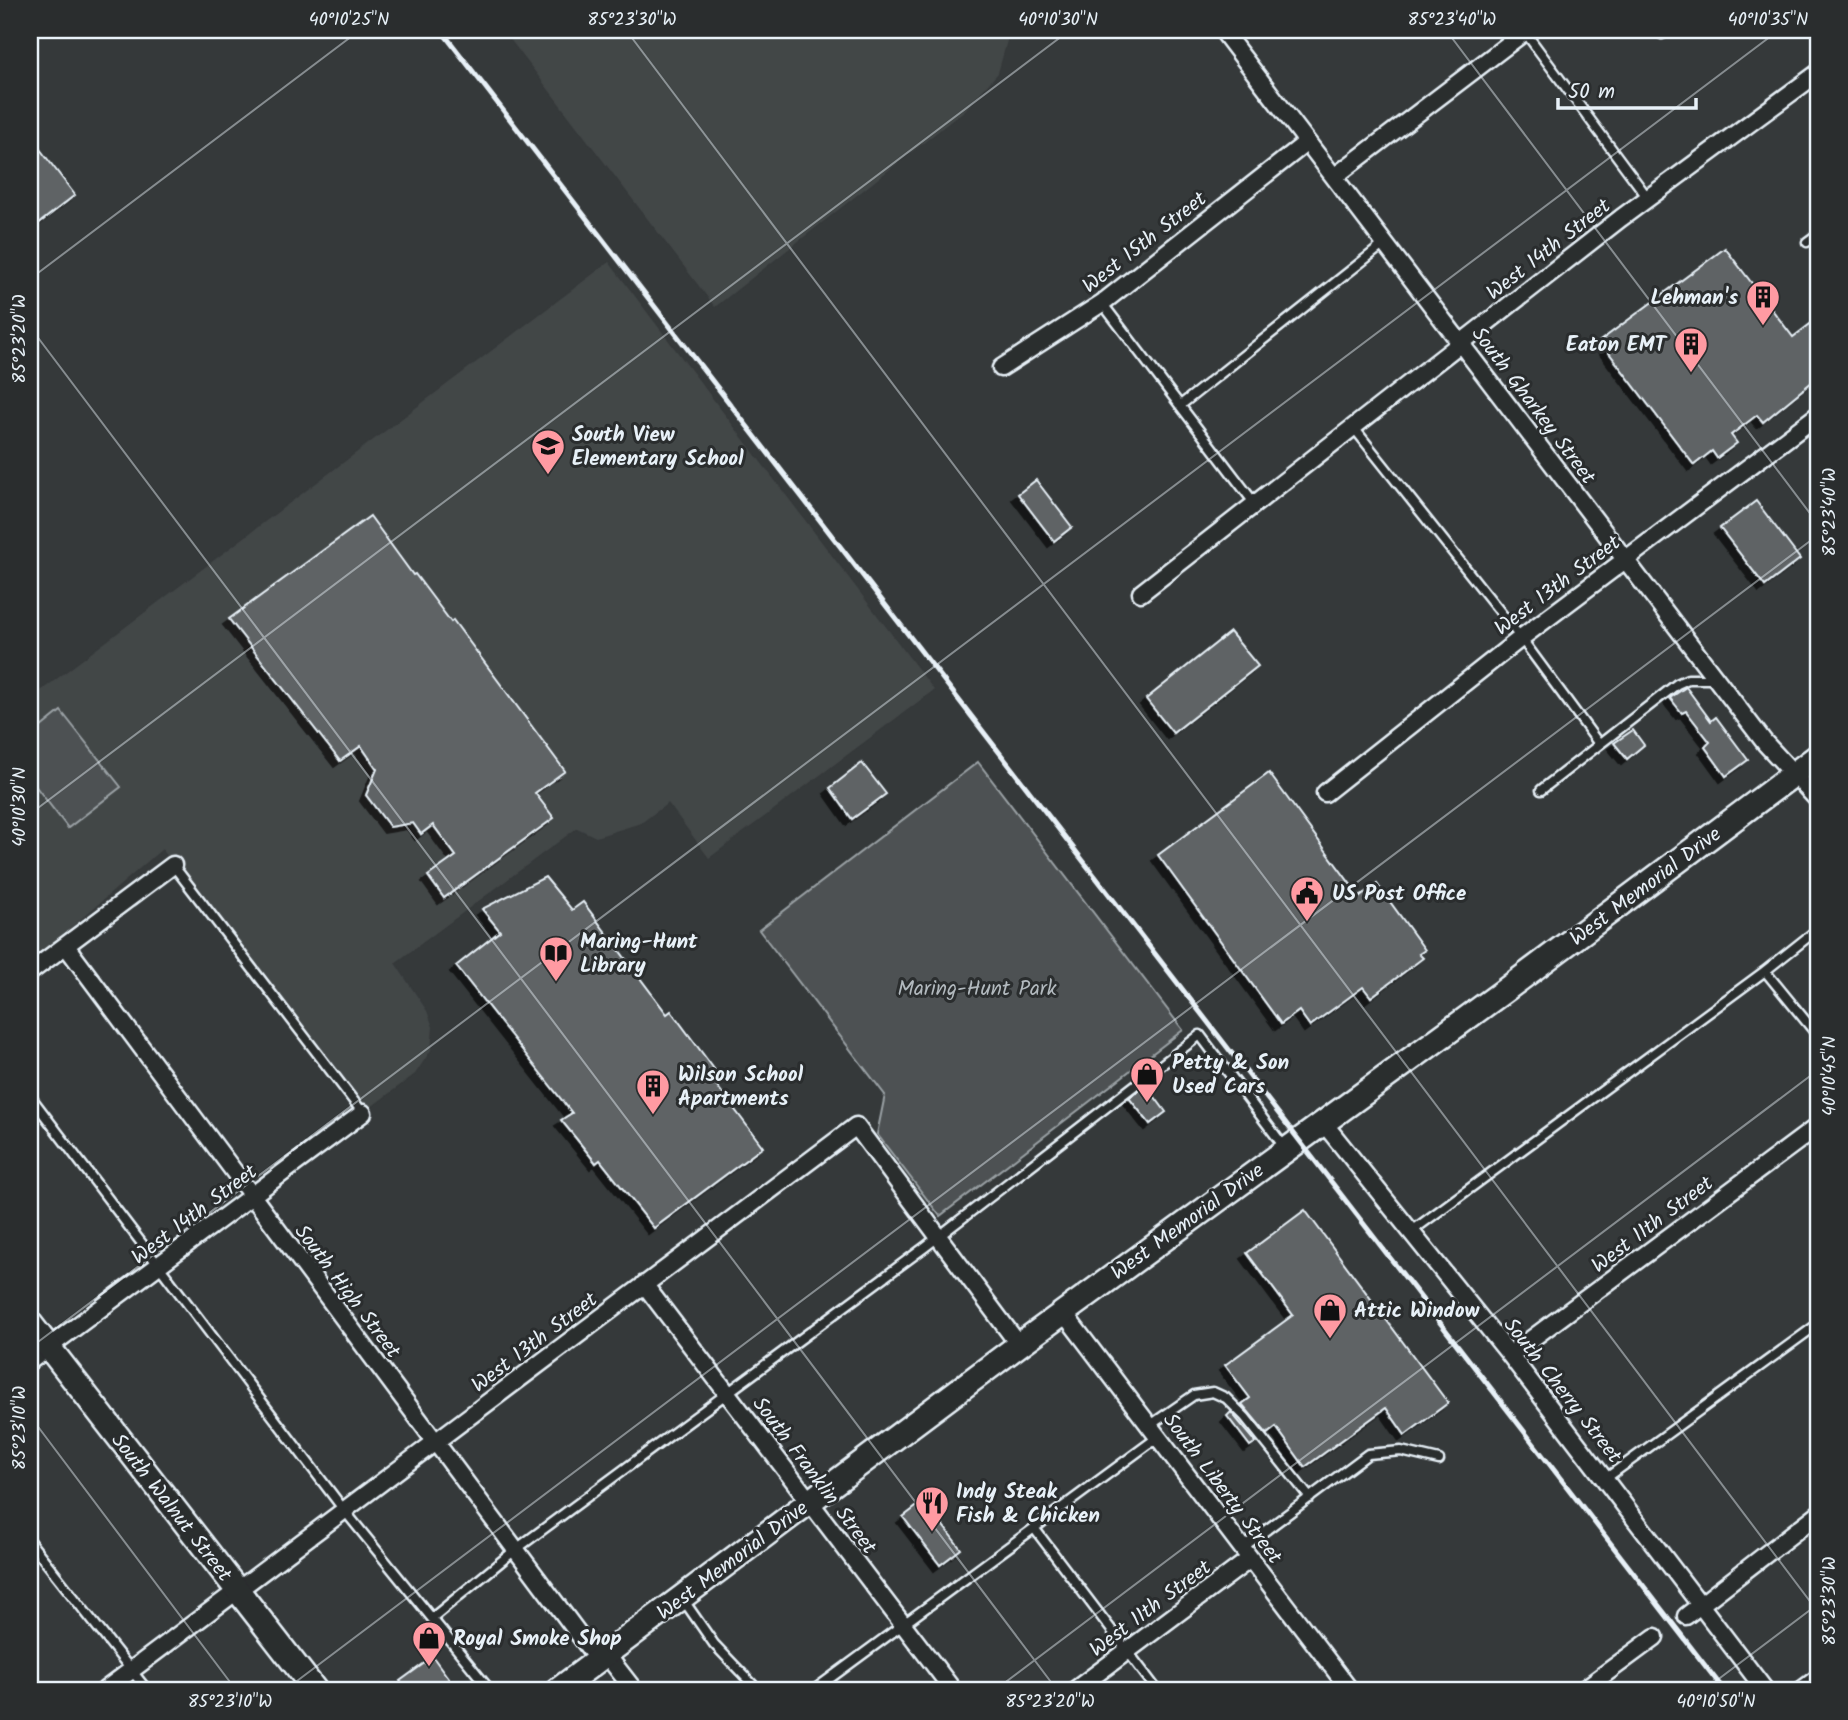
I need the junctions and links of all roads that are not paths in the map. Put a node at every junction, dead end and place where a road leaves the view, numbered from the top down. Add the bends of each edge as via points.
1 (1222, 30) edge
2 (1659, 30) edge
3 (1668, 30) edge
4 (1526, 31) edge
5 (1818, 74) edge
6 (1307, 142) junction
7 (1334, 177) junction
8 (1648, 199) junction
9 (1818, 234) edge
10 (1807, 242) dead end
11 (1384, 244) junction
12 (1102, 303) junction
13 (1461, 346) junction
14 (1001, 368) dead end
15 (1182, 404) junction
16 (1818, 415) edge
17 (1354, 428) junction
18 (1255, 504) junction
19 (1626, 558) junction
20 (1141, 593) dead end
21 (1521, 638) junction
22 (1719, 679) junction
23 (1599, 744) junction
24 (1818, 756) edge
25 (1795, 773) junction
26 (1541, 790) dead end
27 (1325, 793) dead end
28 (1818, 800) edge
29 (173, 864) joint
30 (1818, 929) edge
31 (66, 946) junction
32 (1765, 971) junction
33 (30, 972) edge
34 (1818, 1036) edge
35 (30, 1096) edge
36 (363, 1113) joint
37 (1322, 1121) junction
38 (1818, 1126) edge
39 (1285, 1148) junction
40 (252, 1197) junction
41 (1412, 1231) junction
42 (938, 1237) junction
43 (158, 1268) junction
44 (644, 1284) junction
45 (1063, 1312) junction
46 (30, 1323) edge
47 (1818, 1324) edge
48 (1019, 1345) junction
49 (48, 1347) junction
50 (1510, 1355) junction
51 (30, 1361) edge
52 (726, 1393) junction
53 (1153, 1432) junction
54 (435, 1443) junction
55 (1439, 1460) dead end
56 (1605, 1479) junction
57 (1310, 1498) junction
58 (808, 1502) junction
59 (344, 1510) junction
60 (1818, 1514) edge
61 (1034, 1528) junction
62 (30, 1542) edge
63 (514, 1550) junction
64 (1246, 1553) junction
65 (237, 1591) junction
66 (682, 1598) junction
67 (1692, 1611) junction
68 (432, 1618) junction
69 (902, 1624) junction
70 (1655, 1637) dead end
71 (1127, 1651) junction
72 (602, 1657) junction
73 (132, 1670) junction
74 (1818, 1673) edge
75 (105, 1690) edge
76 (147, 1690) edge
77 (316, 1690) edge
78 (490, 1690) edge
79 (558, 1690) edge
80 (634, 1690) edge
81 (758, 1690) edge
82 (814, 1690) edge
83 (953, 1690) edge
84 (1075, 1690) edge
85 (1157, 1690) edge
86 (1350, 1690) edge
87 (1583, 1690) edge
88 (1765, 1690) edge
89 (1795, 1690) edge

1 - 6 street, South Gharkey Street
2 - 3 lane via 1662,34
4 - 7 street
4 - 8 lane
5 - 8 street, West 14th Street
6 - 7 street, South Gharkey Street
6 - 12 street, West 15th Street
7 - 11 street, South Gharkey Street
8 - 13 street, West 14th Street
9 - 10 lane
11 - 13 street, South Gharkey Street
11 - 15 lane
12 - 14 street, West 15th Street
12 - 15 lane
13 - 17 street, West 14th Street
13 - 19 street, South Gharkey Street
15 - 18 lane
16 - 19 street, West 13th Street
17 - 18 street, West 14th Street
17 - 21 lane
18 - 20 street, West 14th Street
19 - 21 street, West 13th Street
19 - 22 street, South Gharkey Street
21 - 23 lane
21 - 27 street, West 13th Street
22 - 23 lane via 1688,679 1677,684
22 - 25 street, South Gharkey Street via 1765,743
23 - 26 lane
24 - 25 main road, West Memorial Drive
25 - 28 street, South Gharkey Street
25 - 37 main road, West Memorial Drive
29 - 31 street
29 - 36 lane
30 - 32 lane
31 - 33 street
31 - 40 street, South High Street
32 - 34 lane
32 - 41 lane
35 - 43 lane
36 - 40 street, West 14th Street
37 - 39 main road, West Memorial Drive
37 - 41 street, South Cherry Street
38 - 50 street, West 11th Street
39 - 42 lane via 1200,1035
39 - 45 main road, West Memorial Drive
40 - 43 street, West 14th Street
40 - 54 street, South High Street
41 - 50 street, South Cherry Street
42 - 44 street, West 13th Street via 856,1126
42 - 48 street
42 - 52 lane
43 - 49 street, West 14th Street
43 - 59 lane
44 - 52 street, South Franklin Street
44 - 54 street, West 13th Street
45 - 48 main road, West Memorial Drive
45 - 53 street, South Liberty Street
46 - 49 main road, South Walnut Street
47 - 56 lane
48 - 58 main road, West Memorial Drive
49 - 51 street, West 14th Street
49 - 65 main road, South Walnut Street
50 - 56 street, South Cherry Street
52 - 58 street, South Franklin Street
52 - 63 lane
53 - 57 lane via 1194,1395 1213,1392 1245,1417
53 - 61 lane
53 - 64 street, South Liberty Street
54 - 59 street, West 13th Street
54 - 63 street, South High Street
55 - 57 lane via 1401,1451 1367,1454
56 - 67 street, South Cherry Street
57 - 64 lane
58 - 66 main road, West Memorial Drive
58 - 69 street, South Franklin Street
59 - 65 street, West 13th Street
59 - 68 lane
60 - 67 street
61 - 69 lane
61 - 71 lane
62 - 73 lane
63 - 68 lane
63 - 72 street, South High Street
64 - 71 street, West 11th Street
64 - 86 street, South Liberty Street
65 - 73 street, West 13th Street
65 - 77 main road, South Walnut Street
66 - 72 main road, West Memorial Drive
66 - 81 lane via 714,1644
67 - 88 street, South Cherry Street
68 - 78 lane
69 - 82 lane
69 - 83 street, South Franklin Street
70 - 87 street
71 - 84 street, West 11th Street
71 - 85 lane
72 - 79 main road, West Memorial Drive
72 - 80 street, South High Street
73 - 75 street, West 13th Street
73 - 76 lane
74 - 89 lane

